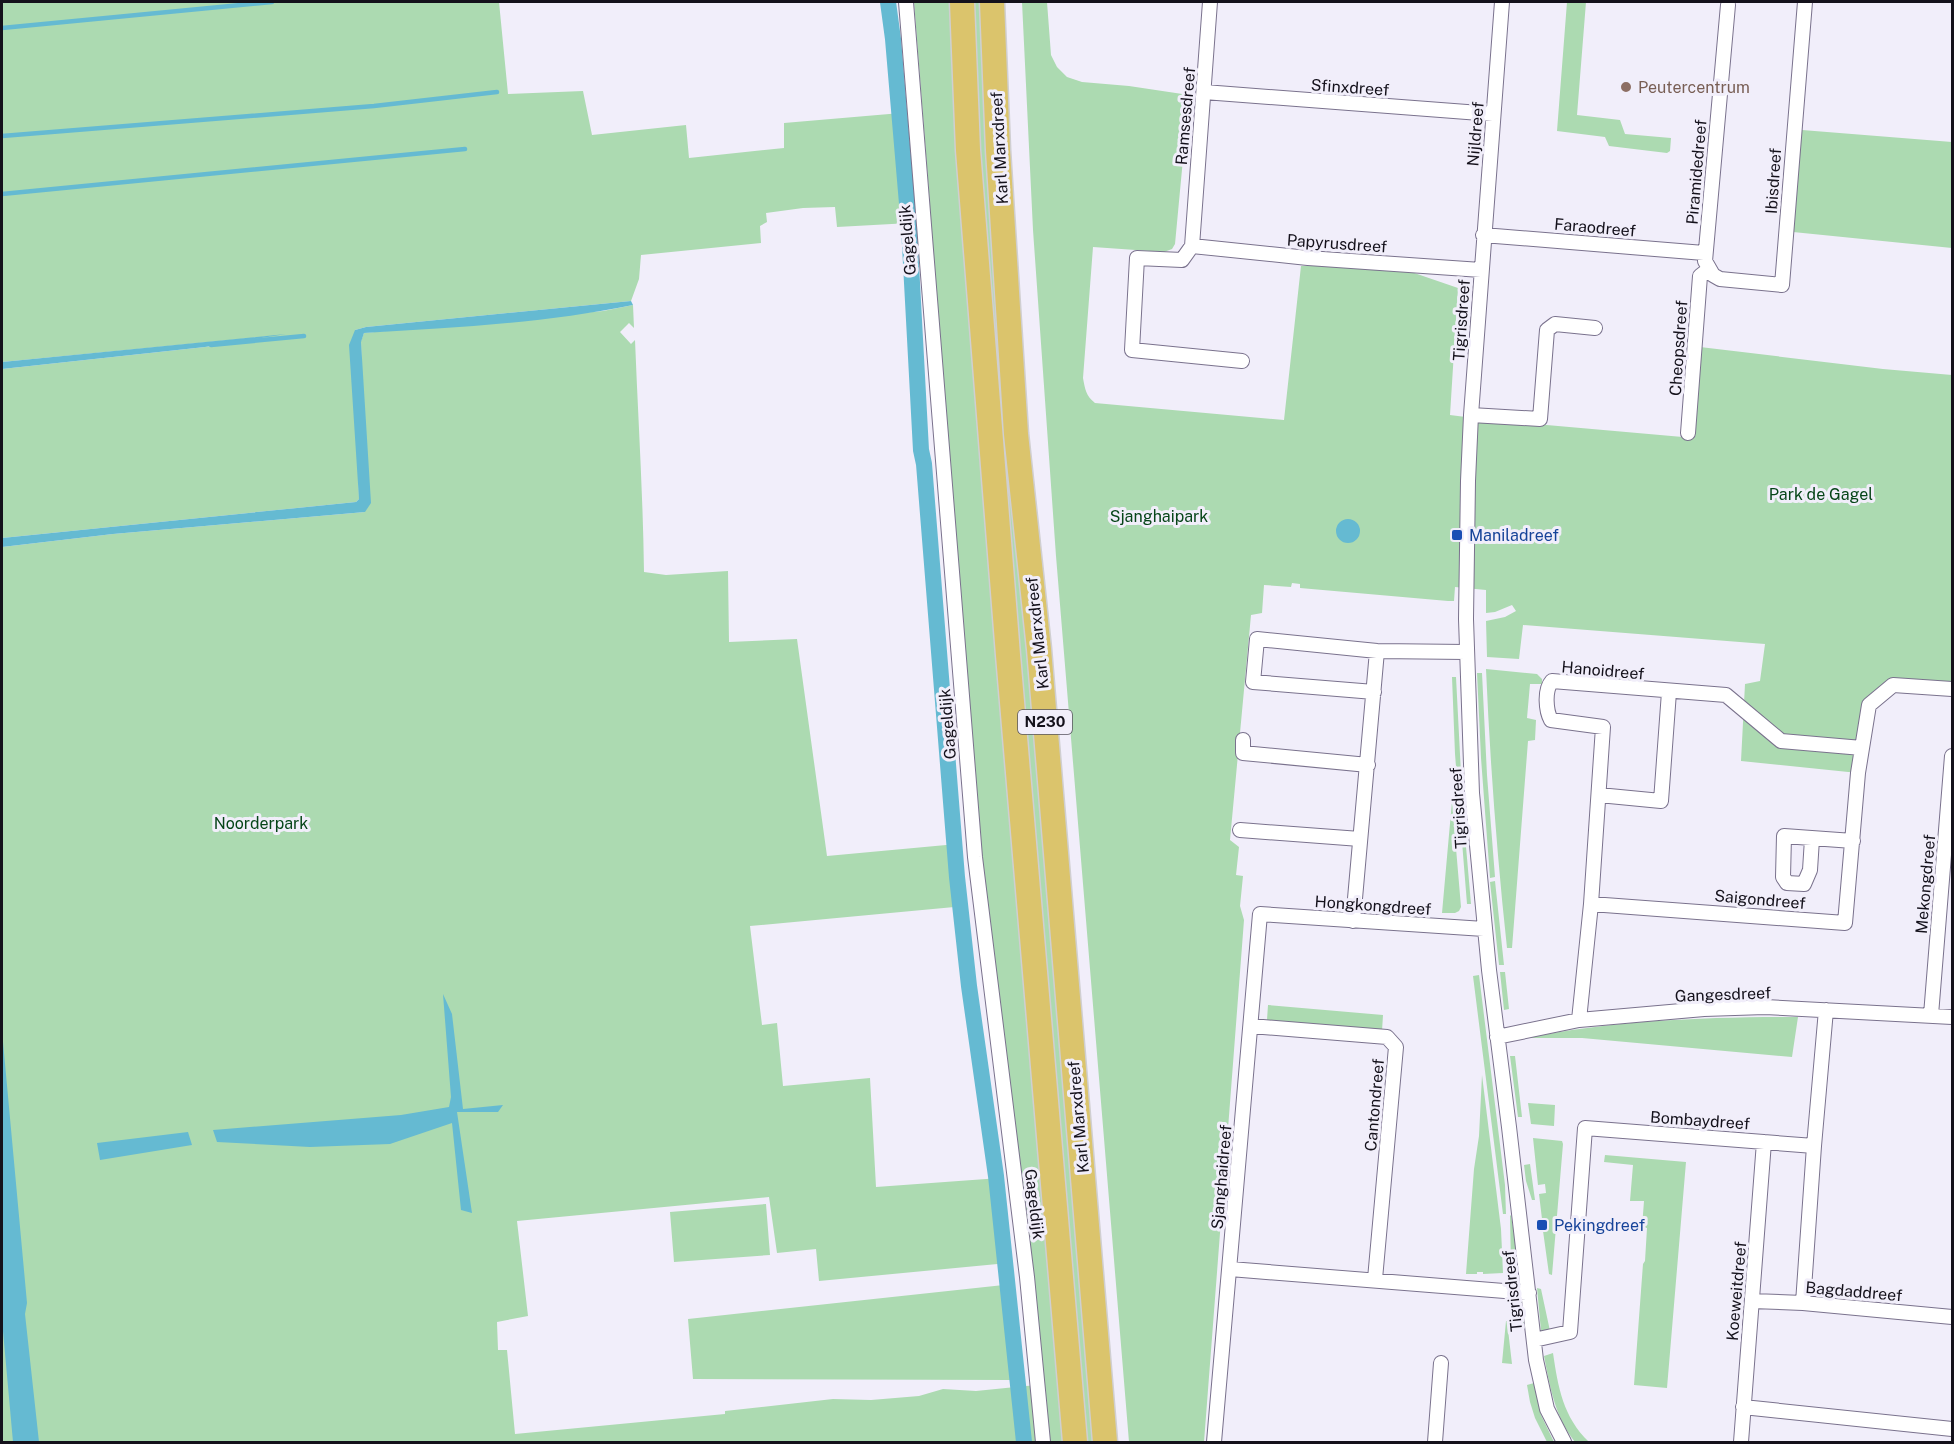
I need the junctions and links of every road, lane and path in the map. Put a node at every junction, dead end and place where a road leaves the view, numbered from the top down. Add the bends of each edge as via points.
1 (906, 2) edge
2 (962, 2) edge
3 (992, 2) edge
4 (1210, 2) edge
5 (1502, 2) edge
6 (1805, 2) edge
7 (1728, 5) dead end
8 (1204, 92) junction
9 (1493, 114) junction
10 (1483, 235) junction
11 (1192, 240) junction
12 (1704, 253) junction
13 (1709, 269) junction
14 (1481, 270) junction
15 (1595, 328) dead end
16 (1242, 361) dead end
17 (1471, 415) junction
18 (1688, 433) dead end
19 (1377, 651) junction
20 (1466, 652) junction
21 (1953, 689) edge
22 (1374, 692) junction
23 (1669, 692) junction
24 (1243, 740) dead end
25 (1862, 748) junction
26 (1953, 756) edge
27 (1368, 765) junction
28 (1599, 795) junction
29 (1240, 830) dead end
30 (1360, 839) junction
31 (1812, 839) dead end
32 (1853, 841) junction
33 (1591, 904) junction
34 (1260, 914) joint
35 (1353, 921) junction
36 (1484, 929) junction
37 (1826, 1010) junction
38 (1931, 1015) junction
39 (1953, 1017) edge
40 (1579, 1020) junction
41 (1251, 1026) junction
42 (1497, 1037) junction
43 (1585, 1128) joint
44 (1764, 1142) junction
45 (1814, 1146) junction
46 (1230, 1269) junction
47 (1375, 1279) junction
48 (1529, 1293) junction
49 (1752, 1301) junction
50 (1803, 1303) junction
51 (1953, 1317) edge
52 (1534, 1340) junction
53 (1441, 1363) dead end
54 (1743, 1407) junction
55 (1953, 1429) edge
56 (1042, 1443) edge
57 (1075, 1443) edge
58 (1105, 1443) edge
59 (1214, 1443) edge
60 (1435, 1443) edge
61 (1564, 1443) edge
62 (1741, 1443) edge

1 - 56 street, Gageldijk via 975,857 1027,1277
2 - 57 highway, Karl Marxdreef / N230 via 970,174
3 - 58 highway, Karl Marxdreef / N230 via 1016,434 1041,672
4 - 8 street, Ramsesdreef
5 - 9 street, Nijldreef
6 - 13 street, Ibisdreef via 1782,285 1720,279
7 - 12 street, Piramidedreef
8 - 9 street, Sfinxdreef
8 - 11 street, Ramsesdreef
9 - 10 street, Nijldreef
10 - 12 street, Faraodreef
10 - 14 street, Nijldreef
11 - 14 street, Papyrusdreef via 1308,258
11 - 16 street via 1182,260 1137,258 1132,350
12 - 13 street, Piramidedreef
13 - 18 street, Cheopsdreef via 1700,276
14 - 17 street, Tigrisdreef
15 - 17 street via 1555,324 1547,330 1540,420
17 - 20 street, Tigrisdreef
19 - 20 street
19 - 22 street
19 - 22 street via 1257,639 1253,682
20 - 36 street, Tigrisdreef via 1472,792
21 - 25 street, Saigondreef via 1893,685 1869,705
22 - 27 street
23 - 25 street, Hanoidreef via 1726,695 1781,741
23 - 28 street via 1661,801
23 - 28 street, Hanoidreef via 1551,681 1548,685 1547,714 1551,720 1603,727
24 - 27 street via 1243,753
25 - 32 street, Saigondreef
26 - 38 street, Mekongdreef
27 - 30 street
28 - 33 street, Hanoidreef
29 - 30 street
30 - 35 street
31 - 32 street
32 - 33 street, Saigondreef via 1845,923
33 - 40 street, Hanoidreef
34 - 35 street, Hongkongdreef
34 - 41 street, Sjanghaidreef
35 - 36 street, Hongkongdreef
36 - 42 street, Tigrisdreef
37 - 38 street, Gangesdreef
37 - 40 street, Gangesdreef via 1704,1009
37 - 45 street
38 - 39 street, Gangesdreef
40 - 42 street, Gangesdreef
41 - 46 street, Sjanghaidreef
41 - 47 street, Cantondreef via 1387,1037 1396,1047
42 - 48 street, Tigrisdreef
43 - 44 street, Bombaydreef
43 - 52 street, Tigrisdreef via 1570,1332
44 - 45 street, Bombaydreef
44 - 49 street, Koeweitdreef
45 - 50 street
46 - 47 street
46 - 59 street, Sjanghaidreef
47 - 48 street
48 - 52 street, Tigrisdreef
49 - 50 street, Bagdaddreef
49 - 54 street, Koeweitdreef
50 - 51 street, Bagdaddreef
52 - 61 street, Tigrisdreef via 1547,1409
53 - 60 street
54 - 55 street
54 - 62 street, Koeweitdreef

